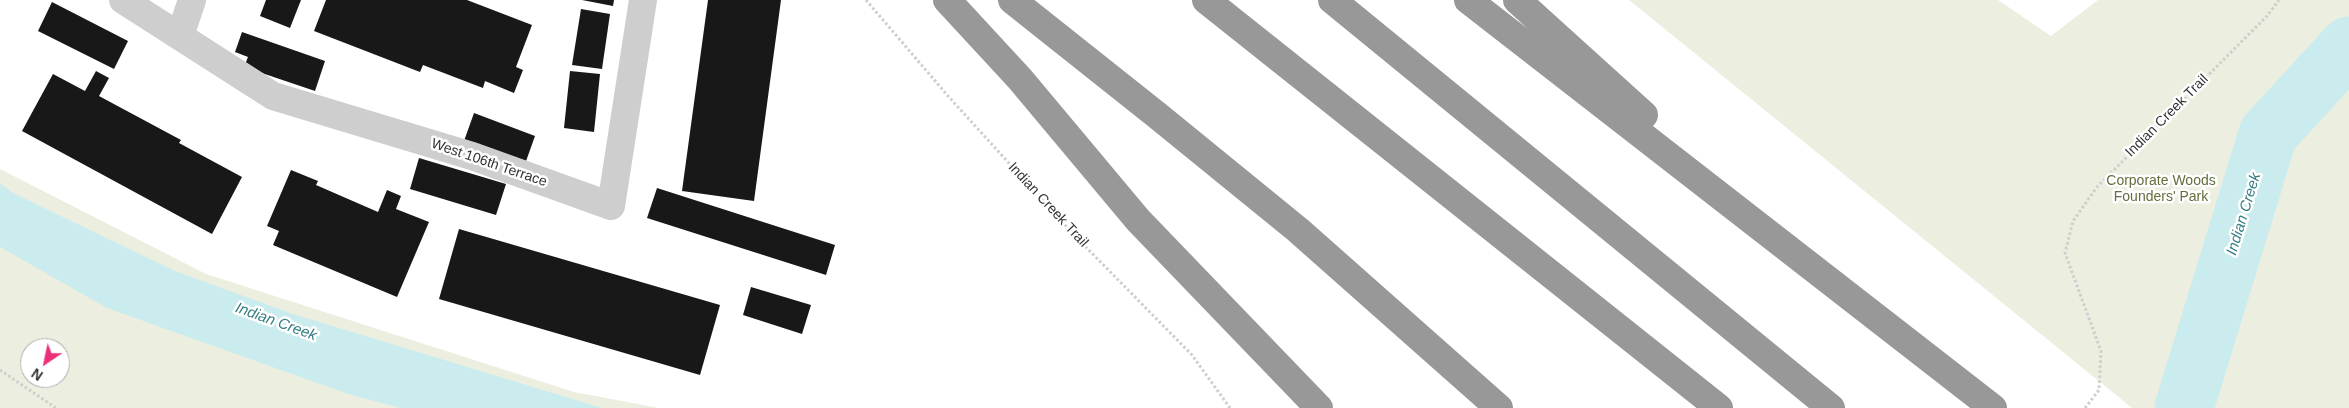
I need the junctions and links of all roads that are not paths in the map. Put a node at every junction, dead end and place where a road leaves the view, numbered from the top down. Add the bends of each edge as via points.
1 (123, 0) edge
2 (192, 0) edge
3 (643, 0) edge
4 (948, 0) edge
5 (1012, 0) edge
6 (1206, 0) edge
7 (1332, 0) edge
8 (1468, 0) edge
9 (1517, 0) edge
10 (180, 36) junction
11 (1797, 254) junction
12 (1990, 405) edge
13 (1319, 408) edge
14 (1499, 408) edge
15 (1719, 408) edge
16 (1831, 408) edge

1 - 10 street, West 106th Terrace
2 - 10 street
3 - 10 street, West 106th Terrace via 612,206 472,156 273,96
4 - 13 highway via 1020,78 1138,220
5 - 14 highway via 1298,230
6 - 15 highway
7 - 16 highway
8 - 11 highway
9 - 11 highway
11 - 12 highway

